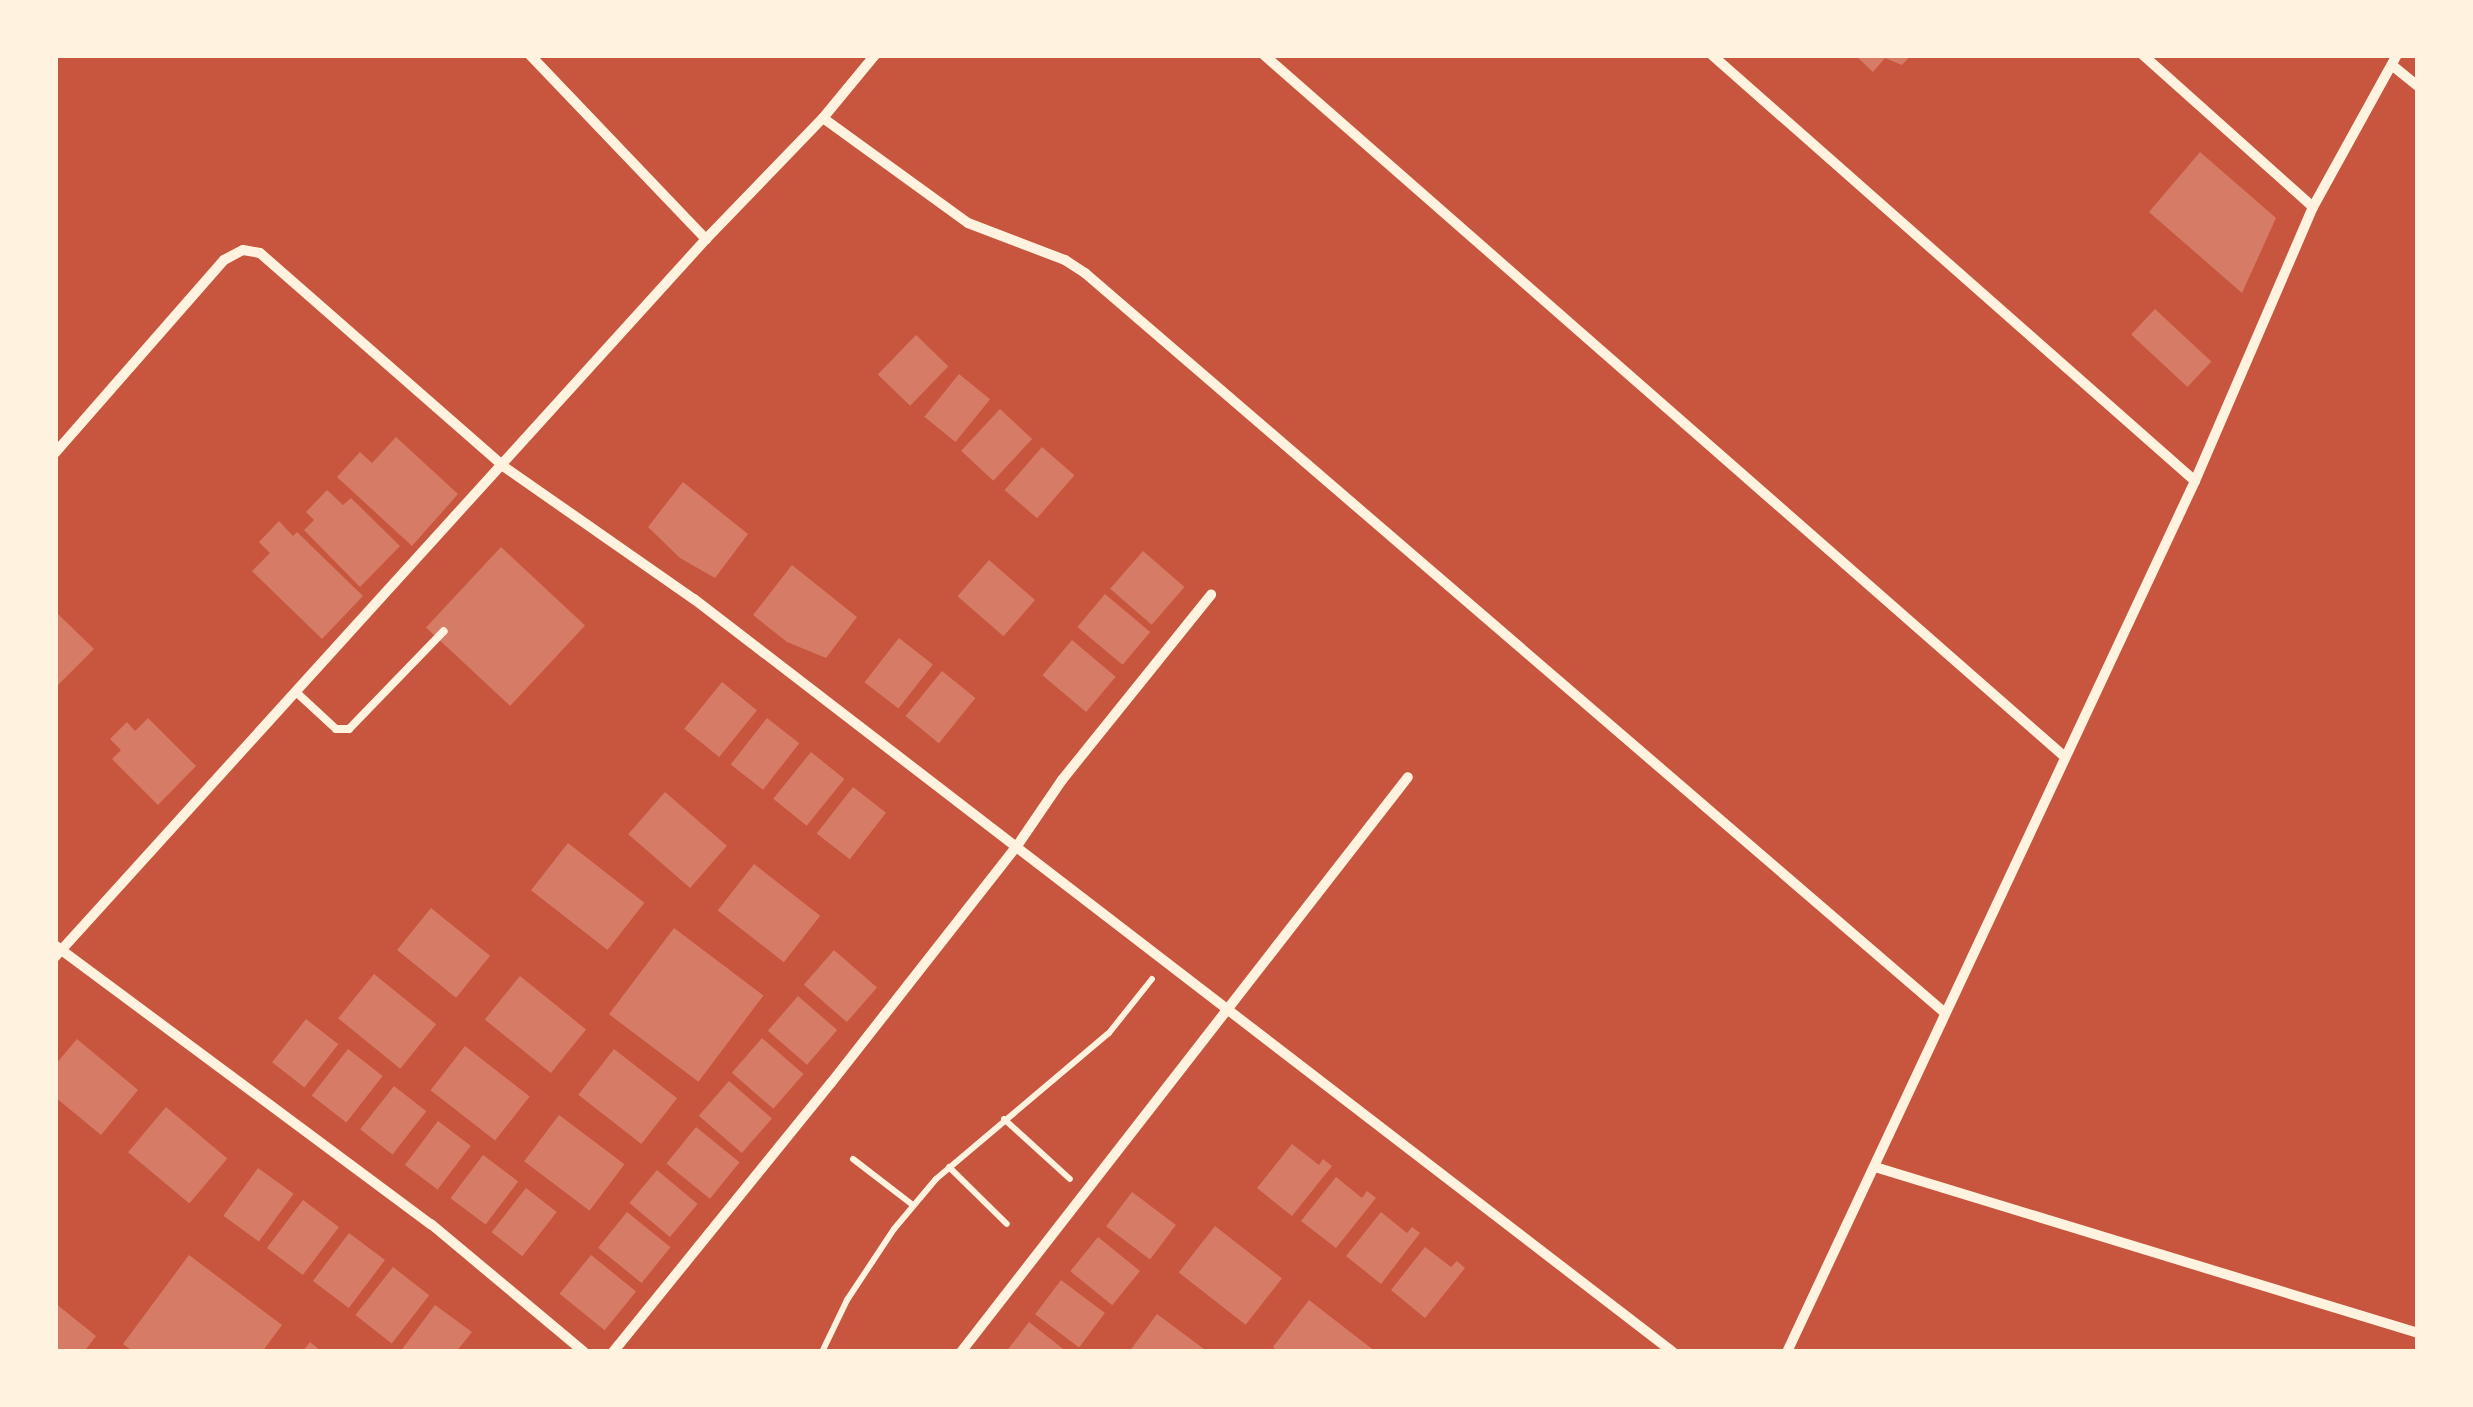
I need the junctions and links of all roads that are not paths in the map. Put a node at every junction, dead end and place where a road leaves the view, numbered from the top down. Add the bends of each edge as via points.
1 (530, 55) edge
2 (875, 55) edge
3 (1264, 55) edge
4 (1712, 55) edge
5 (2143, 55) edge
6 (2395, 60) edge
7 (2418, 86) edge
8 (823, 118) junction
9 (2313, 207) junction
10 (706, 239) junction
11 (55, 453) edge
12 (503, 466) junction
13 (2195, 482) junction
14 (1211, 595) dead end
15 (444, 631) dead end
16 (296, 692) junction
17 (2065, 758) junction
18 (1408, 777) dead end
19 (1017, 846) junction
20 (57, 951) edge
21 (1226, 1011) junction
22 (1944, 1012) junction
23 (1875, 1167) junction
24 (2418, 1333) edge
25 (584, 1352) edge
26 (613, 1352) edge
27 (961, 1352) edge
28 (1673, 1352) edge
29 (1787, 1352) edge

1 - 10 street
2 - 8 street
3 - 17 street
4 - 13 street
5 - 9 street
6 - 7 street
6 - 9 street
8 - 10 street
8 - 22 street via 968,223 1085,274
9 - 13 street
10 - 12 street
11 - 12 street via 224,260 243,250 260,252
12 - 16 street
12 - 19 street via 694,598
13 - 17 street
14 - 19 street
15 - 16 lane via 349,729 336,729
16 - 20 street
17 - 22 street
18 - 21 street
19 - 21 street
19 - 26 street
20 - 25 street via 431,1224
21 - 27 street
21 - 28 street
22 - 23 street
23 - 24 street
23 - 29 street

